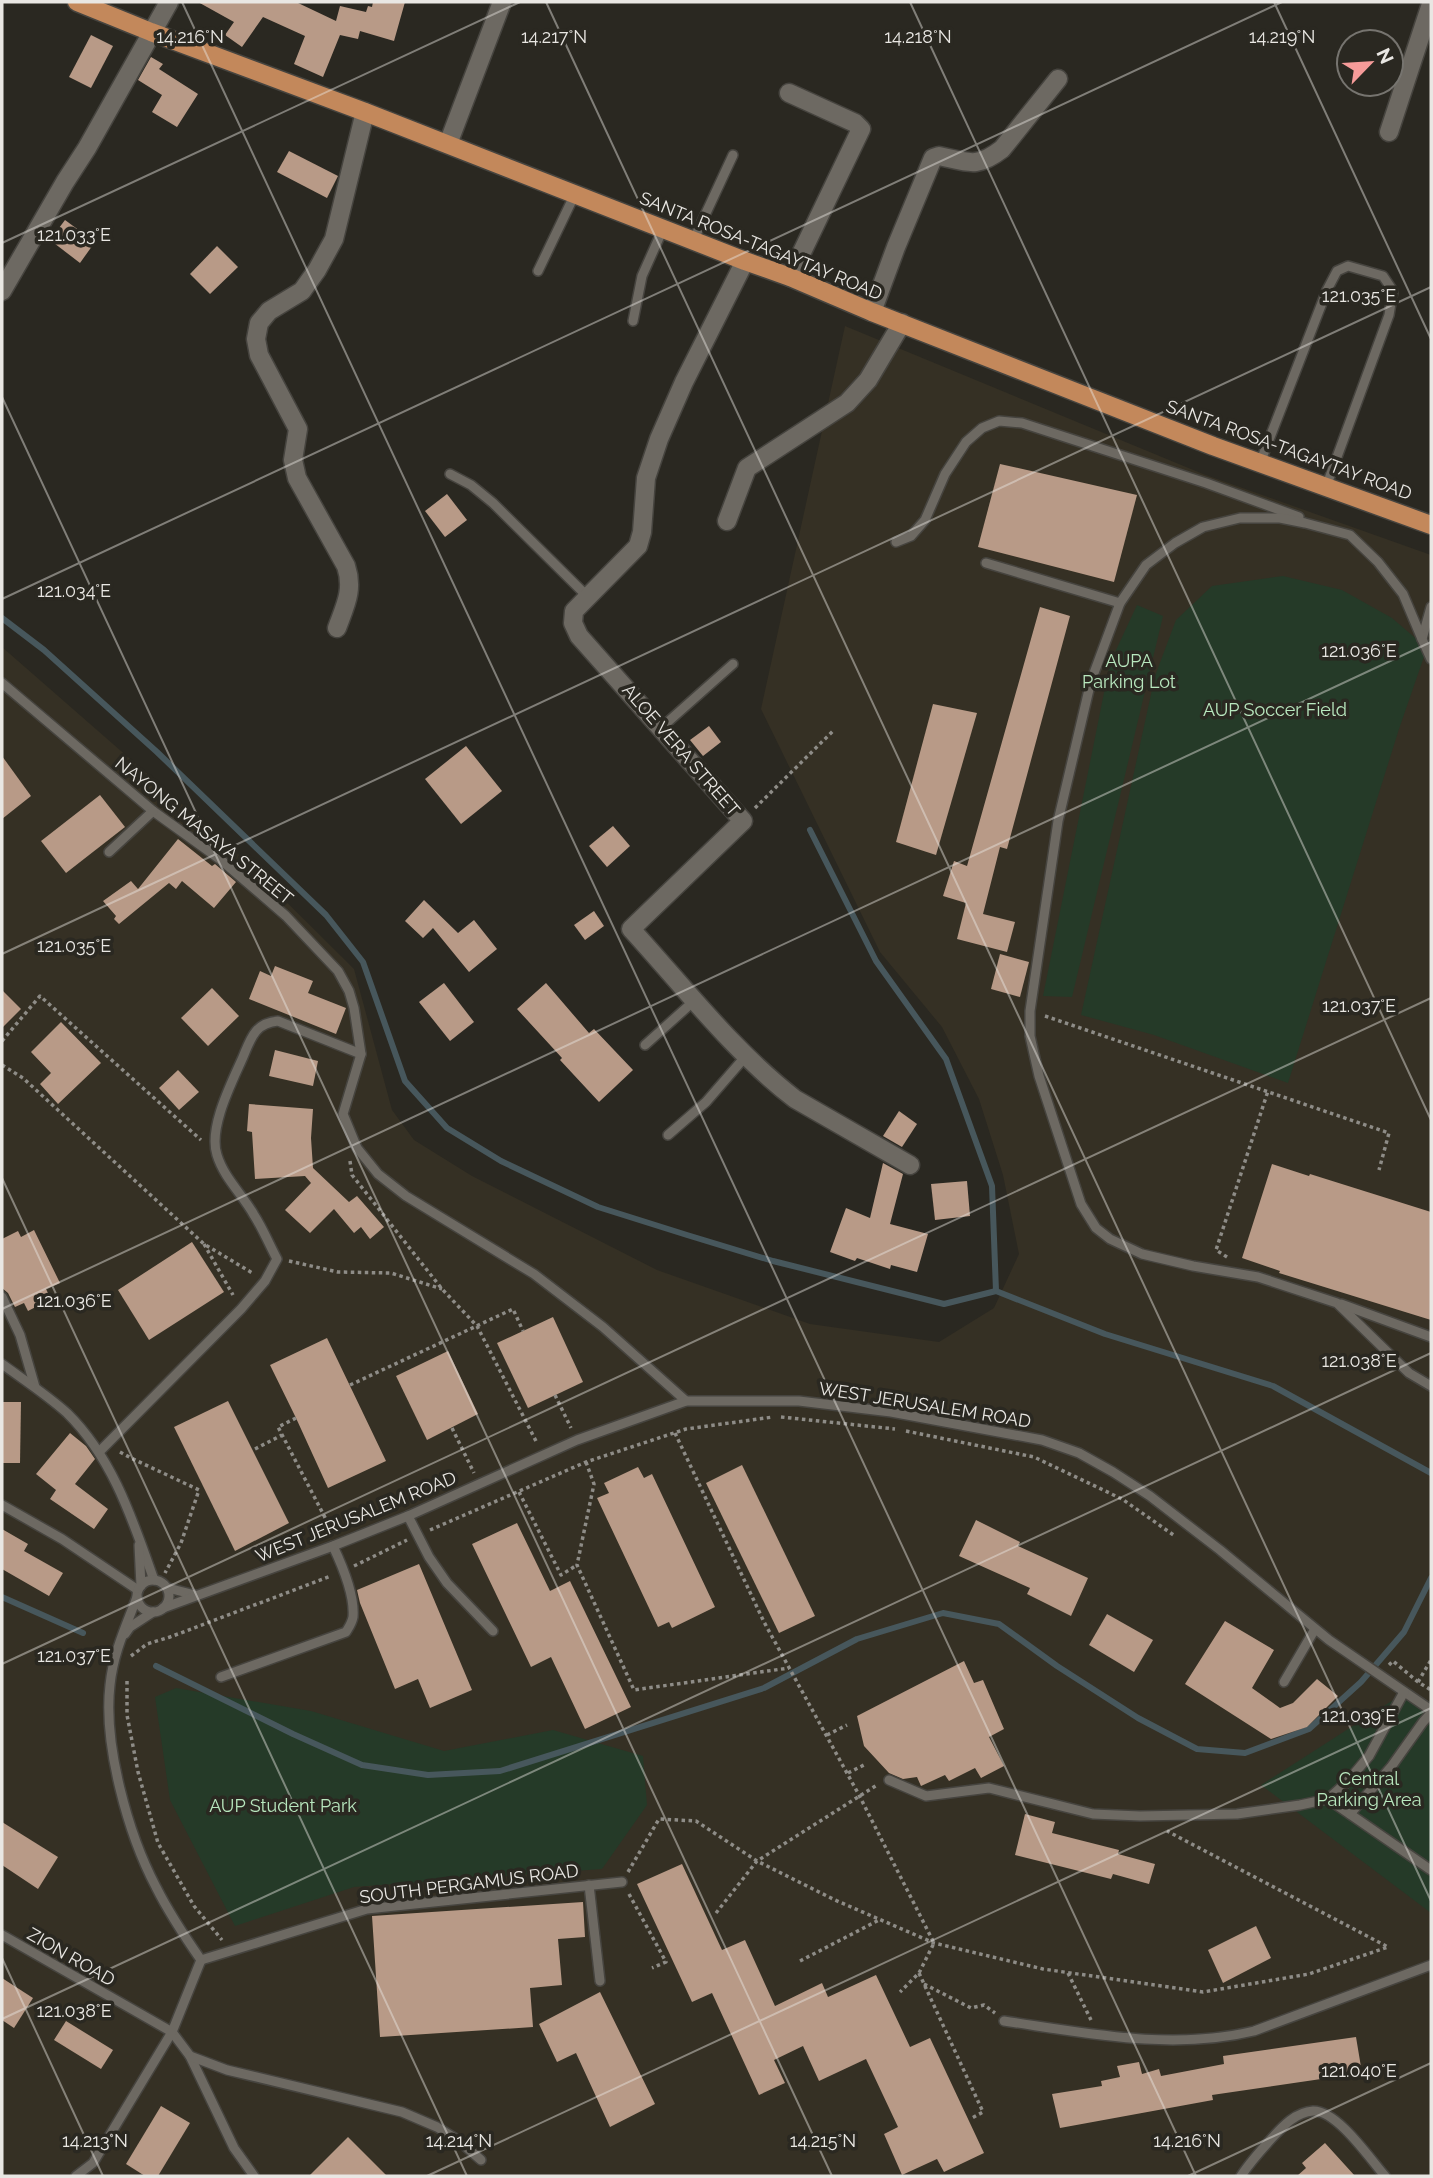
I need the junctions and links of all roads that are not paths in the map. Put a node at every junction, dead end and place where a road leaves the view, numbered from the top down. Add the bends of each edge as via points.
1 (77, 2) edge
2 (169, 2) edge
3 (502, 2) edge
4 (1431, 4) edge
5 (151, 32) junction
6 (1058, 79) dead end
7 (789, 93) dead end
8 (365, 112) junction
9 (1389, 132) dead end
10 (448, 144) junction
11 (733, 155) dead end
12 (575, 194) junction
13 (663, 229) junction
14 (693, 241) junction
15 (745, 261) junction
16 (538, 271) dead end
17 (790, 277) junction
18 (2, 291) edge
19 (872, 312) junction
20 (633, 321) dead end
21 (902, 323) junction
22 (1260, 463) junction
23 (450, 474) dead end
24 (1326, 487) junction
25 (727, 521) dead end
26 (1431, 524) edge
27 (1350, 535) junction
28 (896, 542) dead end
29 (986, 563) dead end
30 (589, 597) junction
31 (1120, 603) junction
32 (1431, 607) edge
33 (337, 628) dead end
34 (1422, 639) junction
35 (1431, 659) edge
36 (733, 664) dead end
37 (2, 683) edge
38 (661, 727) junction
39 (153, 811) junction
40 (109, 852) dead end
41 (695, 1000) junction
42 (645, 1045) dead end
43 (361, 1054) junction
44 (745, 1056) junction
45 (668, 1135) dead end
46 (910, 1166) dead end
47 (2, 1297) edge
48 (1337, 1303) junction
49 (1431, 1337) edge
50 (2, 1364) edge
51 (1431, 1385) edge
52 (35, 1387) junction
53 (687, 1401) junction
54 (99, 1452) junction
55 (2, 1505) edge
56 (408, 1516) junction
57 (139, 1536) junction
58 (336, 1544) junction
59 (161, 1583) junction
60 (139, 1591) junction
61 (197, 1596) junction
62 (163, 1608) junction
63 (153, 1612) junction
64 (1315, 1629) junction
65 (493, 1631) dead end
66 (119, 1641) junction
67 (221, 1677) dead end
68 (1284, 1682) dead end
69 (1404, 1692) junction
70 (1431, 1712) edge
71 (889, 1780) dead end
72 (1328, 1799) junction
73 (1350, 1814) junction
74 (1431, 1870) edge
75 (622, 1882) road end
76 (589, 1885) junction
77 (2, 1936) edge
78 (201, 1960) junction
79 (1429, 1968) edge
80 (600, 1980) dead end
81 (1004, 2021) dead end
82 (172, 2032) junction
83 (190, 2056) junction
84 (481, 2160) dead end
85 (76, 2176) edge
86 (254, 2176) edge
87 (1241, 2176) edge
88 (1385, 2176) edge

1 - 5 main road, SANTA ROSA-TAGAYTAY ROAD
2 - 5 street
3 - 10 street
4 - 9 street
5 - 8 main road, SANTA ROSA-TAGAYTAY ROAD
5 - 18 street
6 - 19 street via 992,157 981,162 933,158
7 - 17 street via 861,129
8 - 10 main road, SANTA ROSA-TAGAYTAY ROAD
8 - 33 street via 334,239 302,291 269,310 256,339 259,355 298,429 293,460 297,478 351,580
10 - 12 main road, SANTA ROSA-TAGAYTAY ROAD
11 - 14 lane
12 - 13 main road, SANTA ROSA-TAGAYTAY ROAD
12 - 16 lane
13 - 14 main road, SANTA ROSA-TAGAYTAY ROAD
13 - 20 lane via 642,276
14 - 15 main road, SANTA ROSA-TAGAYTAY ROAD
15 - 17 main road, SANTA ROSA-TAGAYTAY ROAD
15 - 30 street, ALOE VERA STREET via 659,439 646,478 638,546
17 - 19 main road, SANTA ROSA-TAGAYTAY ROAD
19 - 21 main road, SANTA ROSA-TAGAYTAY ROAD
21 - 22 main road, SANTA ROSA-TAGAYTAY ROAD
21 - 25 street via 868,380 847,403 747,468
22 - 24 main road, SANTA ROSA-TAGAYTAY ROAD
22 - 24 lane via 1337,271 1348,266 1364,269 1383,276 1393,291 1389,315
23 - 30 lane via 493,503
24 - 26 main road, SANTA ROSA-TAGAYTAY ROAD
27 - 28 lane via 1035,427 999,421 966,442 945,474 925,520 911,536
27 - 31 lane via 1280,518 1240,518 1203,527 1146,565
27 - 34 lane via 1403,594
29 - 31 lane
30 - 38 street, ALOE VERA STREET via 574,611 579,636
31 - 48 lane via 1091,681 1058,821 1030,1011 1030,1036 1040,1076 1081,1204 1096,1228 1110,1239 1142,1254 1258,1277
32 - 34 lane
34 - 35 lane
36 - 38 lane
37 - 39 lane, NAYONG MASAYA STREET
38 - 41 street, ALOE VERA STREET via 743,821 631,929
39 - 40 lane
39 - 43 lane, NAYONG MASAYA STREET via 221,860 338,971 354,1008
41 - 42 lane
41 - 44 street, ALOE VERA STREET
43 - 53 lane, NAYONG MASAYA STREET via 343,1114 357,1149 378,1174 534,1274
43 - 54 lane via 278,1021 266,1022 253,1033 226,1094 216,1154 276,1259 242,1309
44 - 45 lane via 706,1102
44 - 46 street, ALOE VERA STREET via 795,1099
47 - 52 lane via 20,1335
48 - 49 lane
48 - 51 lane via 1409,1373
50 - 52 lane
52 - 54 lane via 67,1414
53 - 56 lane, WEST JERUSALEM ROAD via 577,1440
53 - 64 lane, WEST JERUSALEM ROAD via 812,1402 891,1412 1042,1440 1079,1453 1150,1496
54 - 57 lane
55 - 60 lane
56 - 58 lane, WEST JERUSALEM ROAD
56 - 65 lane via 447,1583
57 - 59 lane
57 - 60 lane
58 - 61 lane, WEST JERUSALEM ROAD
58 - 67 lane via 353,1608 346,1632
59 - 60 lane
59 - 61 lane
59 - 62 lane via 169,1597
60 - 63 lane via 142,1608
60 - 66 lane
61 - 62 lane, WEST JERUSALEM ROAD
62 - 63 lane
63 - 66 lane via 130,1627
64 - 68 lane
64 - 69 lane, WEST JERUSALEM ROAD
66 - 78 lane via 108,1724 115,1768 133,1832 155,1885
69 - 70 lane, WEST JERUSALEM ROAD
69 - 72 lane via 1369,1756
70 - 73 lane
71 - 72 lane via 926,1796 989,1787 1093,1814 1237,1814
72 - 73 lane
73 - 74 lane
75 - 76 lane, SOUTH PERGAMUS ROAD
76 - 78 lane, SOUTH PERGAMUS ROAD via 368,1909
76 - 80 lane
77 - 82 lane, ZION ROAD
78 - 82 lane
79 - 81 lane via 1224,2038 1166,2041
82 - 83 lane, ZION ROAD
82 - 85 lane via 93,2163
83 - 84 lane via 227,2070 402,2112 437,2127
83 - 86 lane, ZION ROAD via 234,2148
87 - 88 lane via 1283,2126 1314,2111 1342,2127

